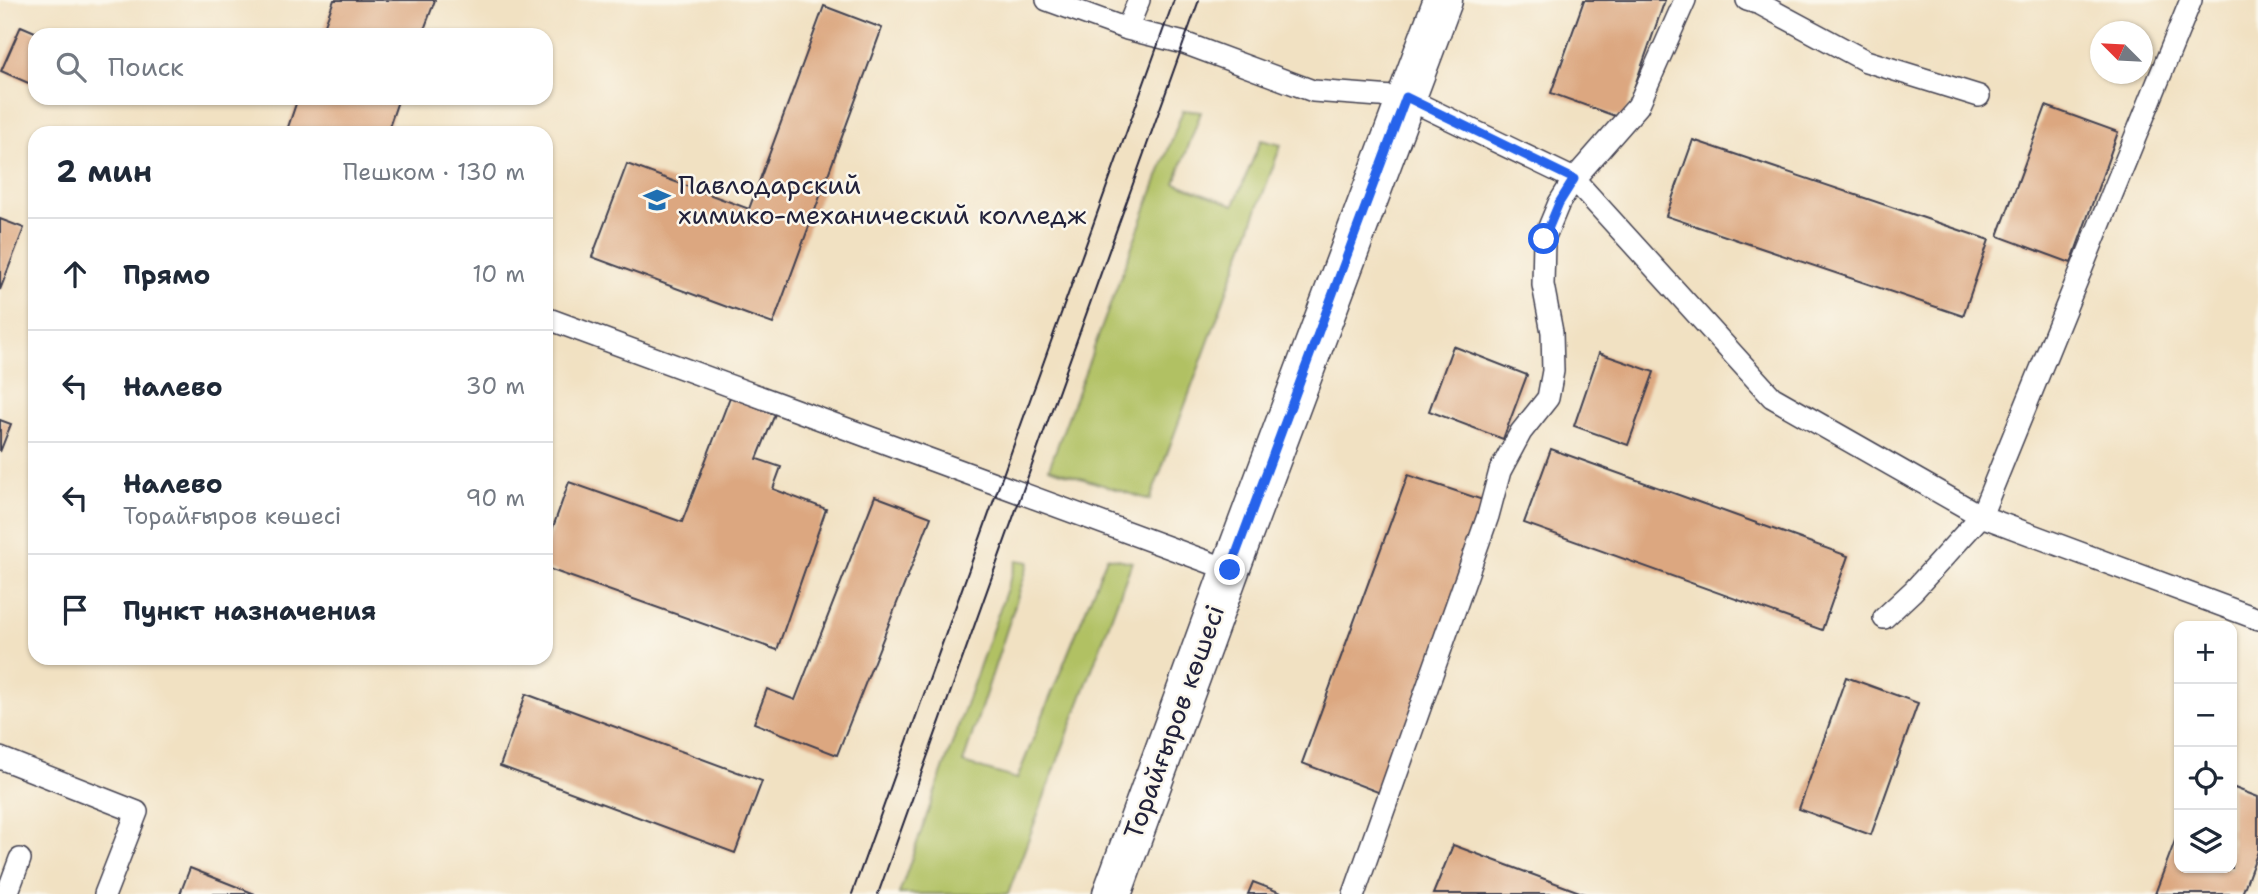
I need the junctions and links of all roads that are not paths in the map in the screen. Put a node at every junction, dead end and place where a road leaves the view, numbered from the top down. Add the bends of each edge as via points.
1 (1046, 0) edge
2 (1139, 0) edge
3 (1443, 0) edge
4 (1685, 0) edge
5 (1747, 0) edge
6 (2191, 0) edge
7 (1127, 29) junction
8 (1979, 96) dead end
9 (1406, 97) junction
10 (1574, 179) junction
11 (553, 321) edge
12 (1981, 516) junction
13 (1230, 570) junction
14 (1884, 618) dead end
15 (2258, 619) edge
16 (0, 758) edge
17 (20, 859) dead end
18 (7, 894) edge
19 (105, 894) edge
20 (1112, 894) edge
21 (1353, 894) edge

1 - 7 lane
2 - 7 lane
3 - 9 main road, Торайғыров көшесі
4 - 10 lane via 1638,106
5 - 8 lane via 1866,61
6 - 12 lane
7 - 9 lane via 1184,43 1313,91
9 - 10 lane
9 - 13 main road, Торайғыров көшесі
10 - 12 lane via 1772,397
10 - 21 lane via 1544,239 1543,285 1552,332 1553,371 1548,398 1521,432 1500,471
11 - 13 lane
12 - 14 lane
12 - 15 lane
13 - 20 main road, Торайғыров көшесі
16 - 19 lane via 137,812
17 - 18 lane

